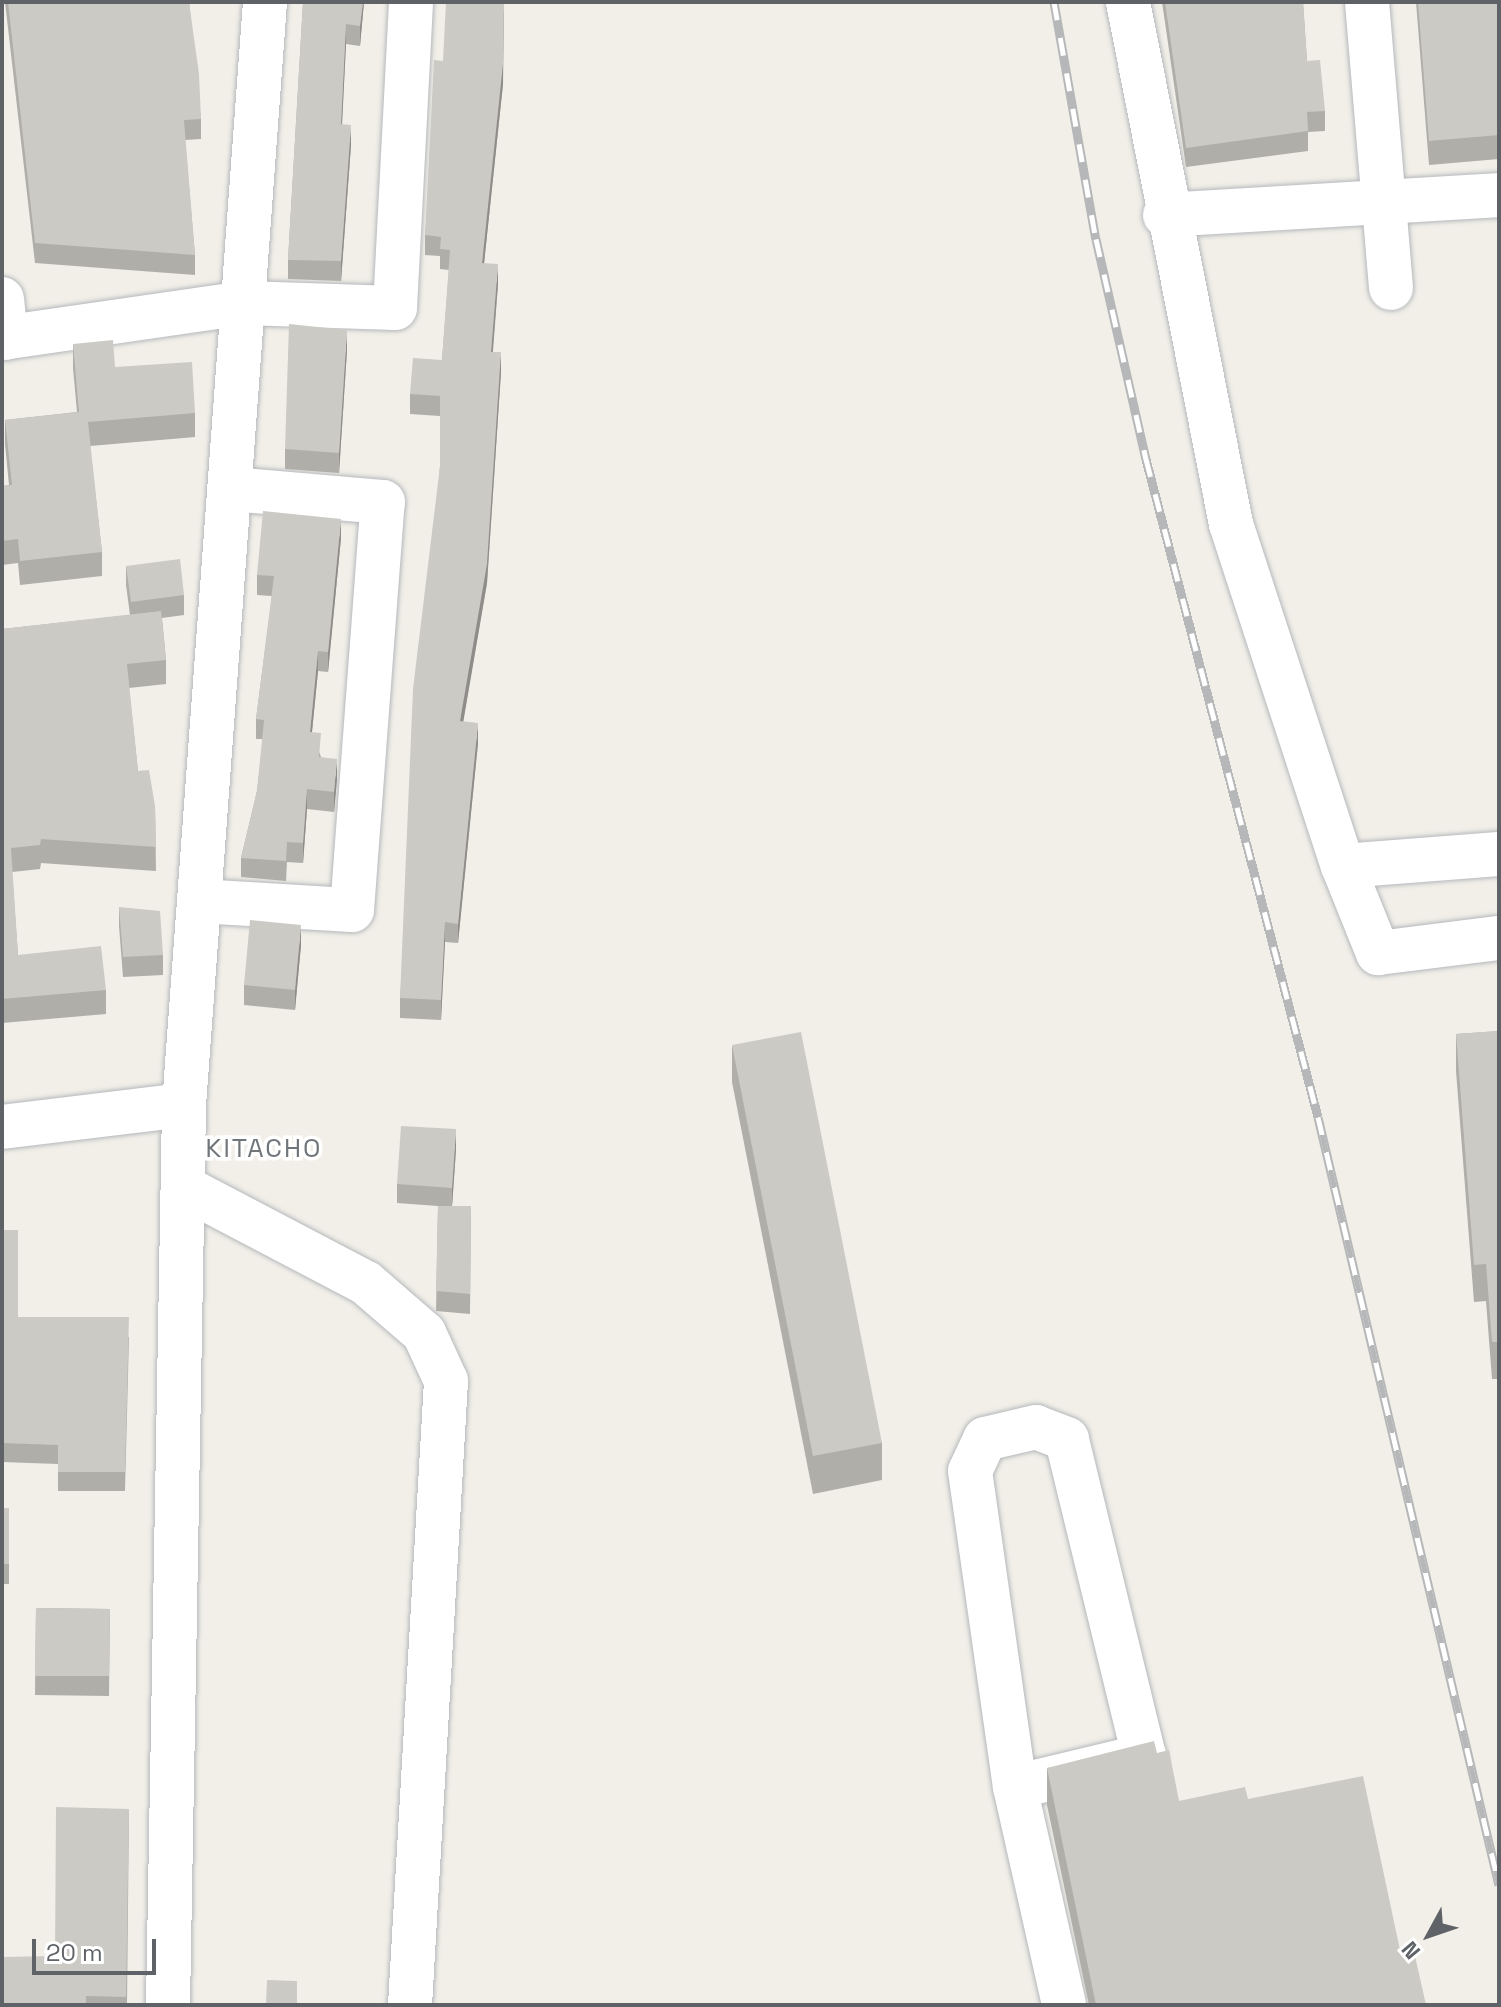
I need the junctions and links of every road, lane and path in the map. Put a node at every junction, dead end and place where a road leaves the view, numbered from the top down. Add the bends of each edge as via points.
1 (265, 2) edge
2 (411, 2) edge
3 (1128, 2) edge
4 (1367, 2) edge
5 (1499, 195) edge
6 (1382, 205) junction
7 (1165, 215) junction
8 (1391, 288) dead end
9 (244, 303) junction
10 (3, 325) edge
11 (230, 489) junction
12 (1499, 854) edge
13 (1343, 866) junction
14 (199, 901) junction
15 (1499, 938) edge
16 (184, 1105) junction
17 (2, 1127) edge
18 (185, 1188) junction
19 (1015, 1787) junction
20 (168, 2005) edge
21 (410, 2005) edge
22 (1064, 2005) edge

1 - 9 street
2 - 9 street via 395,308
3 - 7 street
4 - 6 street
5 - 6 street
6 - 7 street
6 - 8 street
7 - 13 street via 1231,524
9 - 10 street
9 - 11 street
11 - 14 street
11 - 14 street via 383,502 352,910
12 - 13 street
13 - 15 street via 1378,953
14 - 16 street
16 - 17 street
16 - 18 street
18 - 20 street
18 - 21 street via 366,1283 424,1333 446,1381
19 - 19 street via 970,1471 985,1439 1036,1427 1067,1439 1144,1756
19 - 22 street

